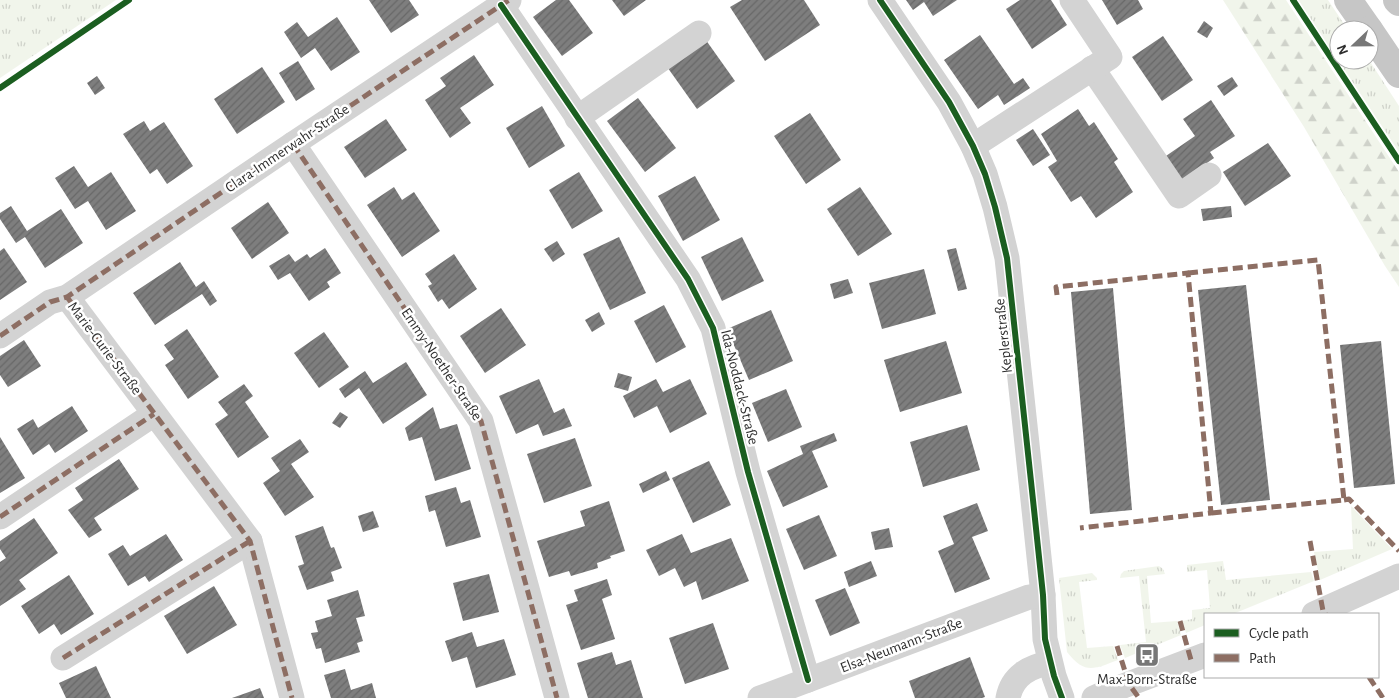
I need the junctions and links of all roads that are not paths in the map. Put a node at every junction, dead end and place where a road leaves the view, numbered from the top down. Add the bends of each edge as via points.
1 (880, 0) edge
2 (1072, 0) edge
3 (1348, 0) edge
4 (505, 3) edge
5 (1362, 20) edge
6 (699, 33) dead end
7 (1379, 45) edge
8 (1092, 68) junction
9 (1399, 74) edge
10 (577, 118) junction
11 (293, 144) junction
12 (973, 146) junction
13 (1209, 175) dead end
14 (67, 297) junction
15 (0, 336) edge
16 (154, 414) junction
17 (0, 517) edge
18 (250, 541) junction
19 (1399, 576) edge
20 (1043, 595) junction
21 (1316, 613) edge
22 (1204, 655) edge
23 (63, 658) dead end
24 (1050, 663) junction
25 (808, 680) junction
26 (292, 698) edge
27 (557, 698) edge
28 (760, 698) edge
29 (1008, 698) edge
30 (1062, 698) edge
31 (1094, 698) edge

1 - 12 street, Keplerstraße via 949,102
2 - 8 street via 1110,57
3 - 5 main road
4 - 10 street, Ida-Noddack-Straße
4 - 11 street, Clara-Immerwahr-Straße
6 - 10 street
7 - 9 main road
8 - 12 street
8 - 13 street via 1179,196
10 - 25 street, Ida-Noddack-Straße via 688,278 713,328 750,479
11 - 14 street, Clara-Immerwahr-Straße
11 - 27 street, Emmy-Noether-Straße via 482,421
12 - 20 street, Keplerstraße via 985,174 1007,258
14 - 15 street, Marie-Curie-Straße via 50,302
14 - 16 street, Marie-Curie-Straße
16 - 17 street
16 - 18 street, Marie-Curie-Straße
18 - 23 street
18 - 26 street, Marie-Curie-Straße
19 - 21 street
20 - 24 street, Keplerstraße via 1045,639
20 - 25 street, Elsa-Neumann-Straße via 1029,597
22 - 31 street
24 - 29 street via 1028,669 1019,676 1012,684
24 - 30 street, Keplerstraße
25 - 28 street, Elsa-Neumann-Straße

